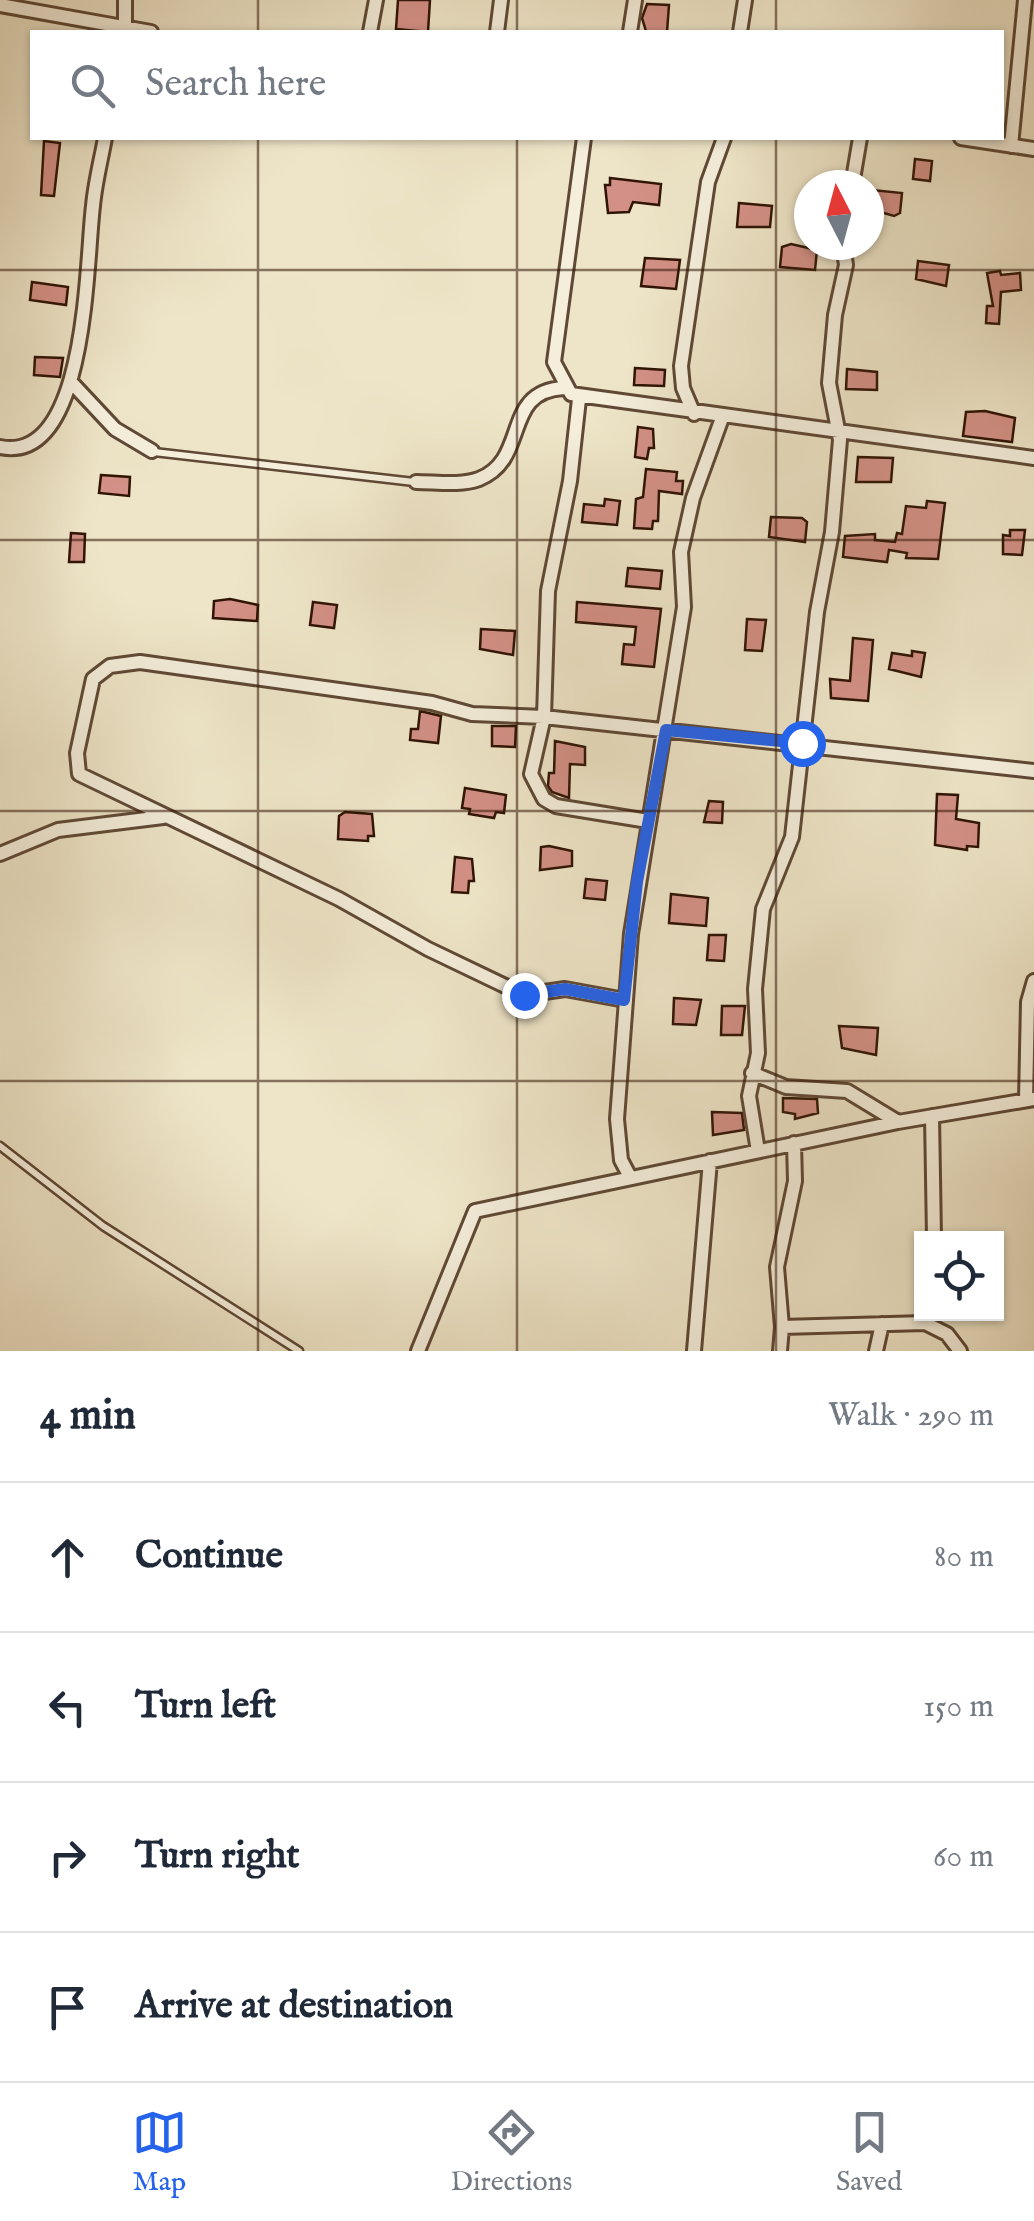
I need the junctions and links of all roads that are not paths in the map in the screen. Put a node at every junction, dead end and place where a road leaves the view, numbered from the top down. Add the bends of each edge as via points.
1 (125, 0) edge
2 (376, 0) edge
3 (501, 0) edge
4 (635, 0) edge
5 (745, 0) edge
6 (1025, 0) edge
7 (0, 5) edge
8 (116, 30) edge
9 (125, 30) edge
10 (370, 30) edge
11 (497, 30) edge
12 (630, 30) edge
13 (740, 30) edge
14 (105, 140) edge
15 (584, 140) edge
16 (723, 140) edge
17 (860, 140) edge
18 (974, 140) edge
19 (1011, 146) junction
20 (1034, 148) edge
21 (855, 170) edge
22 (845, 260) edge
23 (71, 382) junction
24 (564, 388) junction
25 (579, 399) junction
26 (694, 414) junction
27 (722, 418) junction
28 (840, 432) junction
29 (0, 447) edge
30 (152, 452) joint
31 (1034, 458) edge
32 (416, 482) joint
33 (544, 717) junction
34 (666, 730) junction
35 (802, 743) junction
36 (1034, 771) edge
37 (164, 817) junction
38 (648, 821) junction
39 (0, 854) edge
40 (1034, 981) edge
41 (624, 1000) junction
42 (752, 1072) junction
43 (1030, 1100) edge
44 (932, 1116) junction
45 (898, 1122) junction
46 (794, 1143) junction
47 (0, 1146) edge
48 (758, 1151) junction
49 (710, 1161) junction
50 (630, 1178) junction
51 (934, 1231) edge
52 (935, 1321) edge
53 (882, 1324) junction
54 (782, 1326) junction
55 (299, 1351) edge
56 (418, 1351) edge
57 (694, 1351) edge
58 (780, 1351) edge
59 (876, 1351) edge
60 (960, 1351) edge

1 - 9 street
2 - 10 street
3 - 11 street
4 - 12 street
5 - 13 street
6 - 19 street
7 - 8 street
14 - 23 street
15 - 24 street via 554,362
16 - 26 street via 708,182 681,366
17 - 21 street
18 - 19 street
19 - 20 street
22 - 28 street via 828,383
23 - 29 street via 32,446
23 - 30 street via 115,429
24 - 25 street
24 - 32 street via 542,390 529,400 505,456 489,474 466,482
25 - 26 street
25 - 33 street via 548,591
26 - 27 street
27 - 28 street
27 - 34 street via 681,552 684,607
28 - 31 street
28 - 35 street
30 - 32 lane
33 - 34 street
33 - 37 street via 472,714 140,662 110,666 90,684 77,769
33 - 38 street via 531,774 544,798 572,810
34 - 35 street
34 - 38 street
35 - 36 street
35 - 42 street via 792,837 763,910
37 - 39 street via 58,830
37 - 41 street via 524,995 565,989
38 - 41 street
40 - 43 street via 1028,1002
41 - 50 street via 618,1120 621,1160
42 - 45 street via 786,1088 846,1092
42 - 48 street
43 - 44 street
44 - 45 street
44 - 51 street
45 - 46 street
46 - 48 street
46 - 54 street via 795,1180 776,1268
47 - 55 lane via 103,1226
48 - 49 street
49 - 50 street
49 - 57 street
50 - 56 street via 475,1211
52 - 53 street
52 - 60 street
53 - 54 street
53 - 59 street
54 - 58 street

